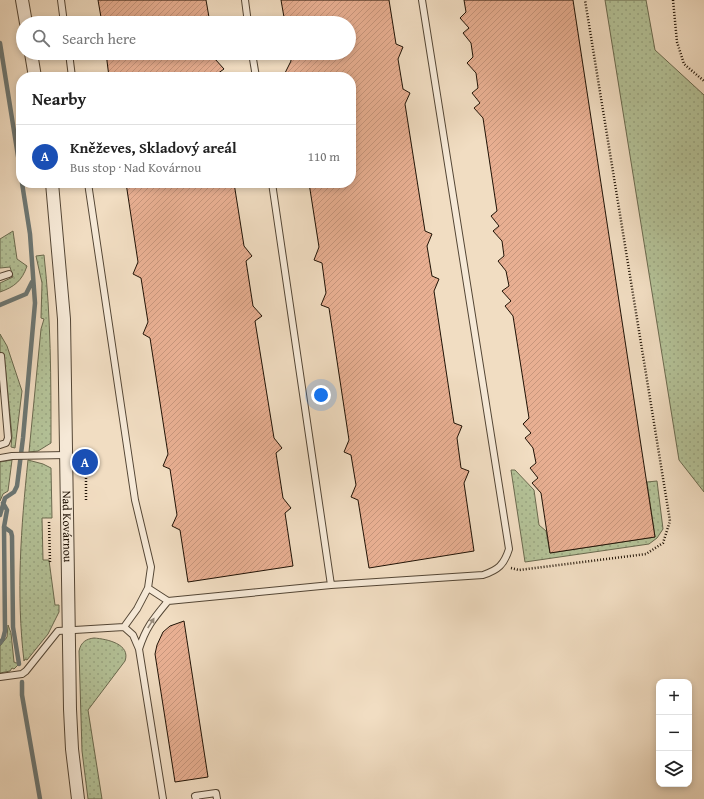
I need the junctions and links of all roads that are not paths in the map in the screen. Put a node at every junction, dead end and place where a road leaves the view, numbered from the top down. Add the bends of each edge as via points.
1 (22, 0) edge
2 (61, 0) edge
3 (245, 0) edge
4 (422, 0) edge
5 (25, 16) edge
6 (63, 16) edge
7 (247, 16) edge
8 (32, 60) edge
9 (69, 60) edge
10 (253, 60) edge
11 (34, 72) edge
12 (71, 72) edge
13 (255, 72) edge
14 (52, 188) edge
15 (89, 188) edge
16 (273, 188) edge
17 (9, 274) dead end
18 (0, 277) edge
19 (1, 356) dead end
20 (3, 444) edge
21 (66, 455) junction
22 (6, 457) edge
23 (331, 585) junction
24 (148, 588) junction
25 (168, 601) junction
26 (124, 627) junction
27 (68, 630) junction
28 (139, 649) junction
29 (0, 677) edge
30 (78, 799) edge
31 (163, 799) edge
32 (196, 799) edge
33 (216, 799) edge

1 - 5 street
2 - 6 lane
3 - 7 lane
4 - 23 lane via 509,549 503,564 495,571 483,575
8 - 11 street
9 - 12 lane
10 - 13 lane
14 - 21 street, Nad Kovárnou via 64,319
15 - 24 lane via 135,500 150,567
16 - 23 lane
17 - 18 lane
19 - 20 lane via 8,438
20 - 22 lane
21 - 22 lane
21 - 27 street, Nad Kovárnou
23 - 25 lane
24 - 25 lane
24 - 26 lane via 138,609
28 -> 25 lane via 151,621
26 - 27 lane
26 - 28 lane via 133,635
27 - 29 lane via 56,633 24,673
27 - 30 street, Nad Kovárnou via 72,750
28 - 31 lane
32 - 33 lane via 195,796 216,793

